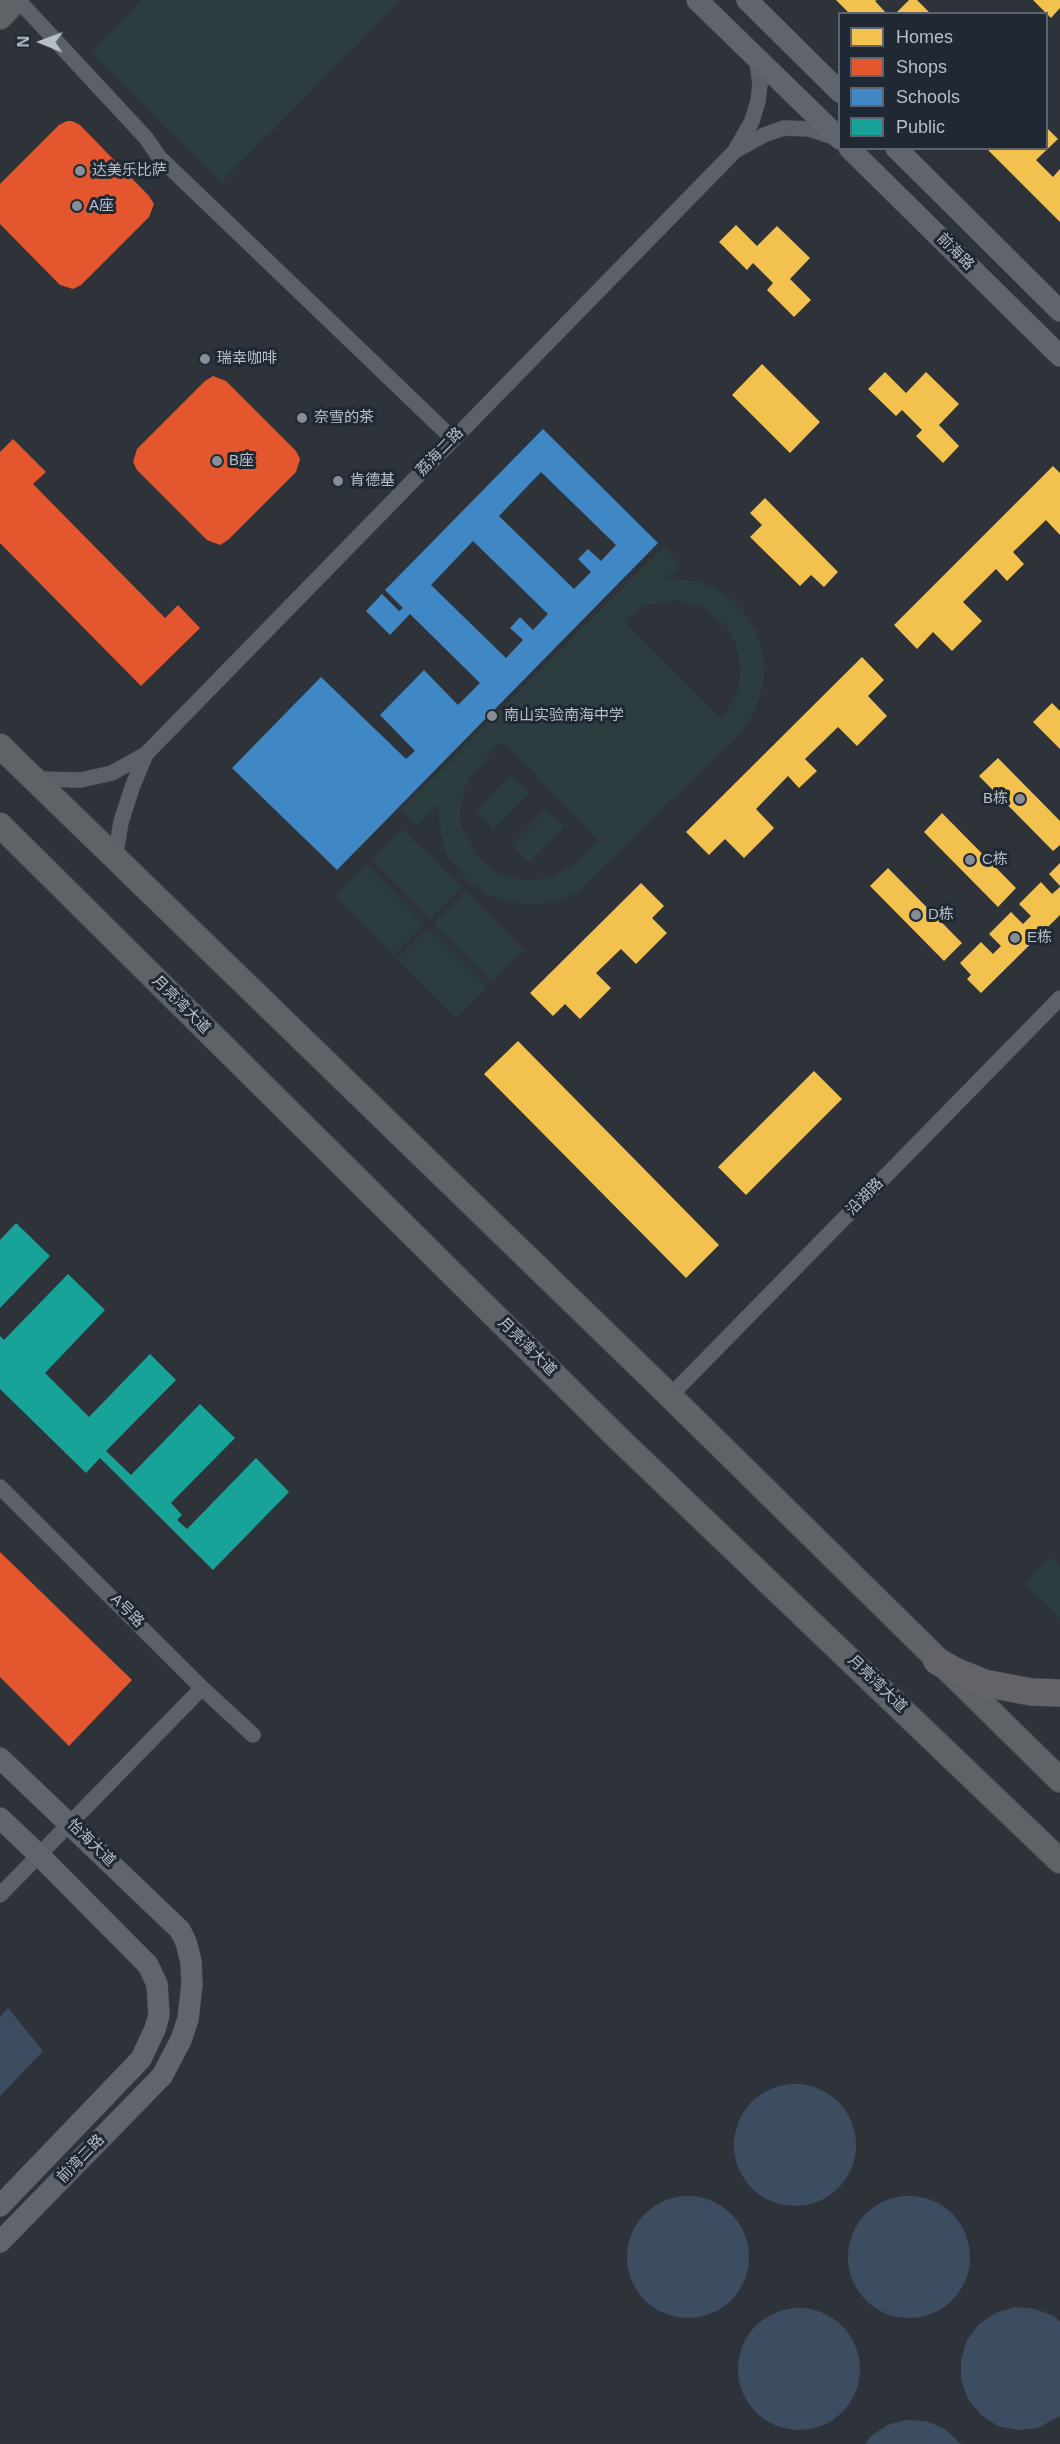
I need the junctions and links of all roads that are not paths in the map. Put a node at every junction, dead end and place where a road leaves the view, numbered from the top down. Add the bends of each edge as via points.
1 (17, 0) edge
2 (697, 0) edge
3 (747, 0) edge
4 (0, 17) edge
5 (756, 56) junction
6 (838, 90) edge
7 (838, 138) edge
8 (838, 139) edge
9 (851, 150) edge
10 (898, 150) edge
11 (735, 151) junction
12 (1060, 311) edge
13 (1060, 356) edge
14 (453, 438) junction
15 (0, 746) edge
16 (146, 754) junction
17 (33, 778) junction
18 (0, 825) edge
19 (115, 858) junction
20 (1060, 998) edge
21 (670, 1396) junction
22 (0, 1487) edge
23 (937, 1661) junction
24 (202, 1688) junction
25 (1030, 1692) junction
26 (1060, 1693) edge
27 (1060, 1700) edge
28 (253, 1736) dead end
29 (0, 1758) edge
30 (1060, 1780) edge
31 (0, 1818) edge
32 (70, 1824) junction
33 (39, 1855) junction
34 (1060, 1861) edge
35 (0, 1895) edge
36 (180, 1930) joint
37 (0, 2206) edge
38 (0, 2242) edge

1 - 4 main road
1 - 14 street via 146,138 159,157
2 - 5 street
3 - 6 street
5 - 7 street
5 - 11 street, 荔海二路 via 758,101 752,122
8 - 11 street, 荔海二路 via 809,129 784,128
9 - 13 street, 前海路
10 - 12 street
11 - 14 street, 荔海二路
14 - 16 street, 荔海二路
15 - 17 main road
16 - 17 street, 荔海二路 via 112,773 81,780
16 - 19 street, 荔海二路 via 132,785
17 - 19 main road
18 - 34 main road, 月亮湾大道 via 619,1438
19 - 21 main road
20 - 21 street, 沿湖路
21 - 23 main road
22 - 24 street, A号路
23 - 25 highway via 984,1683
23 - 30 main road
24 - 28 street, A号路
24 - 32 street
25 - 26 highway
25 - 27 highway
29 - 32 street, 怡海大道
31 - 33 street
32 - 33 street
32 - 36 street, 怡海大道
33 - 35 street
33 - 37 street, 前湾二路 via 148,1965 157,1984 159,2015 141,2059
36 - 38 street, 前湾二路 via 191,1962 191,2002 181,2040 162,2076

